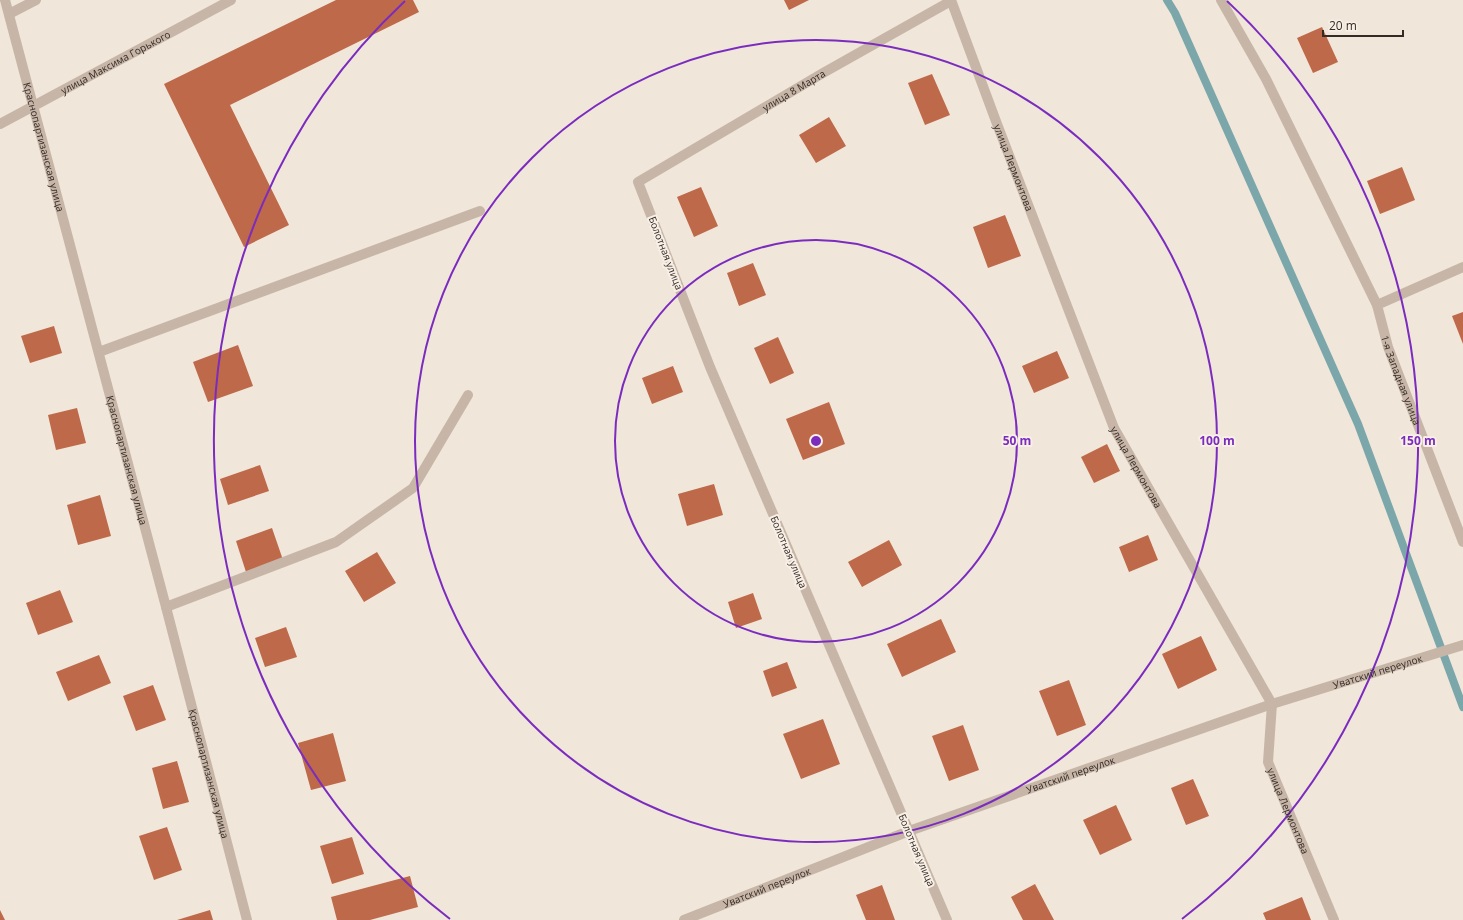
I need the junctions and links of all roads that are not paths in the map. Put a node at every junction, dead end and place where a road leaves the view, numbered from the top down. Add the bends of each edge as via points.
1 (5, 0) edge
2 (36, 0) edge
3 (231, 0) edge
4 (1221, 0) edge
5 (951, 1) edge
6 (9, 14) junction
7 (34, 106) junction
8 (0, 124) edge
9 (638, 182) joint
10 (480, 211) dead end
11 (1463, 267) edge
12 (1377, 305) junction
13 (99, 352) junction
14 (468, 395) dead end
15 (1463, 542) edge
16 (166, 607) junction
17 (1463, 645) edge
18 (1272, 704) junction
19 (909, 831) junction
20 (247, 920) edge
21 (684, 920) edge
22 (947, 920) edge
23 (1334, 920) edge

1 - 6 street, Краснопартизанская улица
2 - 6 street
3 - 7 street, улица Максима Горького
4 - 12 street, 1-я Западная улица via 1266,79
5 - 9 street, улица 8 Марта
5 - 18 street, улица Лермонтова via 1114,428
6 - 7 street, Краснопартизанская улица
7 - 8 street, улица Максима Горького
7 - 13 street, Краснопартизанская улица
9 - 19 street, Болотная улица via 710,367
10 - 13 street
11 - 12 street
12 - 15 street, 1-я Западная улица via 1388,347
13 - 16 street, Краснопартизанская улица
14 - 16 street via 413,488 388,506 336,542
16 - 20 street, Краснопартизанская улица
17 - 18 street, Уватский переулок
18 - 19 street, Уватский переулок
18 - 23 street, улица Лермонтова via 1268,762
19 - 21 street, Уватский переулок
19 - 22 street, Болотная улица

